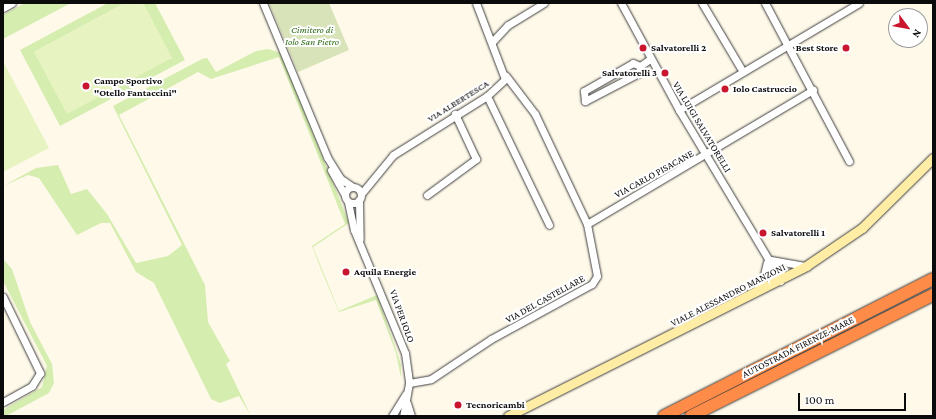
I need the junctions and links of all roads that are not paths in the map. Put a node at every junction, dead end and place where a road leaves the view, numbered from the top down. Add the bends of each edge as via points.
1 (12, 3) edge
2 (263, 3) edge
3 (476, 3) edge
4 (544, 3) edge
5 (621, 3) edge
6 (702, 3) edge
7 (765, 3) edge
8 (859, 3) edge
9 (3, 8) edge
10 (492, 42) junction
11 (788, 45) junction
12 (650, 59) junction
13 (640, 66) junction
14 (743, 72) junction
15 (506, 76) junction
16 (610, 76) junction
17 (615, 86) junction
18 (813, 90) junction
19 (487, 96) junction
20 (679, 110) junction
21 (455, 114) junction
22 (708, 155) junction
23 (327, 157) junction
24 (933, 158) edge
25 (850, 162) dead end
26 (354, 188) junction
27 (427, 195) dead end
28 (360, 197) junction
29 (347, 198) junction
30 (587, 224) junction
31 (548, 225) dead end
32 (360, 240) junction
33 (768, 259) junction
34 (806, 266) junction
35 (933, 279) edge
36 (780, 281) junction
37 (933, 295) edge
38 (752, 296) junction
39 (3, 297) edge
40 (409, 385) junction
41 (3, 402) edge
42 (406, 402) junction
43 (392, 416) edge
44 (403, 416) edge
45 (411, 416) edge
46 (508, 416) edge
47 (664, 416) edge
48 (691, 416) edge

1 - 9 street
2 - 23 street, VIA PER IOLO
3 - 10 street
4 - 10 street via 508,25
5 - 12 street, VIA LUIGI SALVATORELLI
6 - 14 street
7 - 11 street
8 - 11 street
10 - 15 street
11 - 14 street
11 - 18 street
12 - 13 street
12 - 20 street, VIA LUIGI SALVATORELLI
13 - 16 street via 633,63
13 - 17 street via 638,73
14 - 20 street
15 - 19 street, VIA ALBERTESCA via 501,85
15 - 30 street, VIA DEL CASTELLARE via 535,114
16 - 17 street
16 - 17 street via 584,91 585,101
18 - 22 street, VIA CARLO PISACANE
18 - 25 street
19 - 21 street, VIA ALBERTESCA
19 - 31 street
20 - 22 street, VIA LUIGI SALVATORELLI
21 - 27 street via 476,159
21 - 28 street, VIA ALBERTESCA via 383,163
22 - 30 street, VIA CARLO PISACANE
22 - 33 street, VIA LUIGI SALVATORELLI
23 - 26 street, VIA PER IOLO via 341,179
23 - 29 street, VIA PER IOLO via 332,174
24 - 34 street, VIALE ALESSANDRO MANZONI via 862,228
26 - 28 street, VIA PER IOLO
26 - 29 street
28 - 29 street
28 - 32 street, VIA PER IOLO
29 - 32 street, VIA PER IOLO via 354,230
30 - 40 street, VIA DEL CASTELLARE via 598,271 592,284 491,339 425,382
32 - 40 street, VIA PER IOLO via 405,353
33 - 34 street
33 - 36 street, VIA LUIGI SALVATORELLI via 772,277
33 - 38 street via 763,279
34 - 36 street, VIALE ALESSANDRO MANZONI
35 - 47 highway, AUTOSTRADA FIRENZE-MARE
36 - 38 street, VIALE ALESSANDRO MANZONI
37 - 48 highway, AUTOSTRADA FIRENZE-MARE
38 - 46 street, VIALE ALESSANDRO MANZONI
39 - 41 street via 40,373 32,386
40 - 42 street, VIA PER IOLO
40 - 43 street
42 - 44 street, VIA PER IOLO
42 - 45 street, VIA PER IOLO

